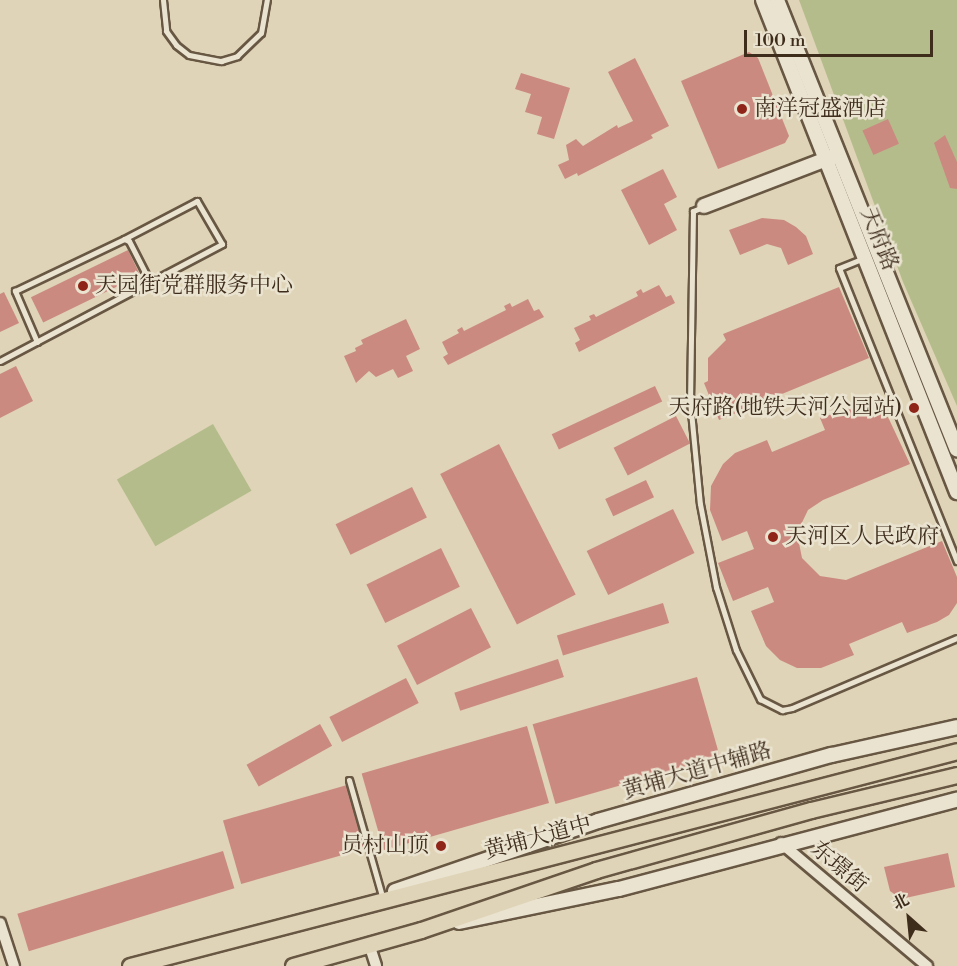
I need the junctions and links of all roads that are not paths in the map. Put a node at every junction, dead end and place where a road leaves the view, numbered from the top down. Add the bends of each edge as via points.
1 (163, 0) edge
2 (267, 0) edge
3 (763, 0) edge
4 (777, 0) edge
5 (831, 157) junction
6 (704, 206) joint
7 (124, 239) junction
8 (864, 258) junction
9 (150, 282) junction
10 (37, 342) junction
11 (0, 361) edge
12 (957, 449) edge
13 (957, 492) edge
14 (957, 561) edge
15 (957, 638) edge
16 (957, 727) edge
17 (935, 731) junction
18 (957, 738) edge
19 (957, 751) edge
20 (957, 775) edge
21 (349, 780) dead end
22 (955, 799) edge
23 (781, 843) junction
24 (382, 896) junction
25 (352, 907) junction
26 (0, 922) edge
27 (421, 930) junction
28 (369, 944) junction
29 (14, 966) edge
30 (130, 966) edge
31 (293, 966) edge
32 (376, 966) edge
33 (927, 966) edge

1 - 2 lane via 166,31 176,45 189,55 221,61 237,56 256,40 267,18
3 - 5 main road, 天府路
4 - 5 main road, 天府路
5 - 6 main road
5 - 8 main road, 天府路
5 - 12 main road, 天府路
6 - 15 lane via 693,211 691,313 690,401 700,504 716,587 736,650 760,699 782,710 792,708
7 - 9 lane via 129,241
7 - 9 lane via 197,201 222,244
7 - 10 lane via 15,291
8 - 13 main road, 天府路
8 - 14 lane via 839,268
9 - 10 lane
10 - 11 lane
16 - 17 main road, 黄埔大道中辅路
17 - 18 main road
17 - 24 main road, 黄埔大道中辅路 via 570,829
19 - 25 main road, 黄埔大道中
20 - 27 main road, 黄埔大道中 via 811,810 546,885
21 - 24 lane
22 - 23 main road
23 - 27 main road via 619,889
23 - 33 street, 东璟街
24 - 25 main road, 黄埔大道中辅路
25 - 30 main road, 黄埔大道中
26 - 29 street
27 - 28 main road, 黄埔大道中
28 - 31 main road, 黄埔大道中
28 - 32 street

